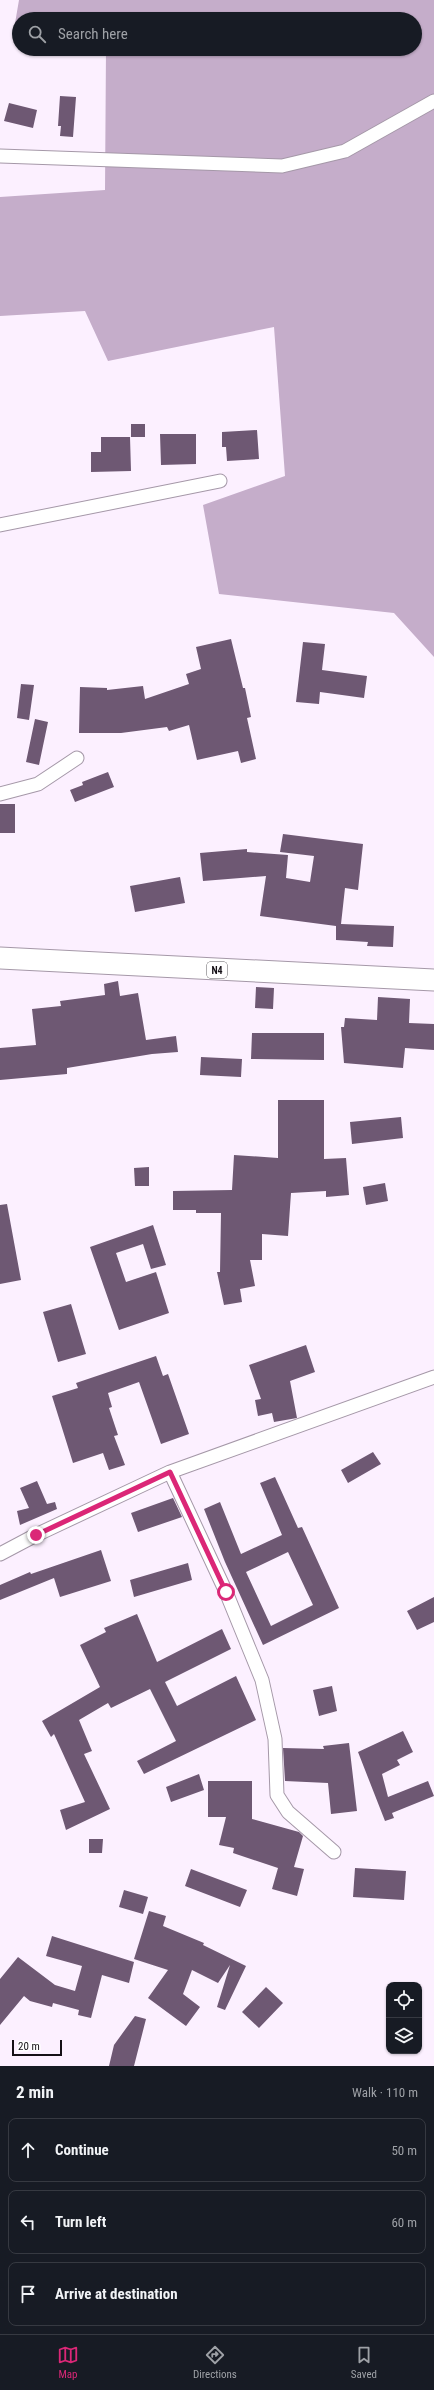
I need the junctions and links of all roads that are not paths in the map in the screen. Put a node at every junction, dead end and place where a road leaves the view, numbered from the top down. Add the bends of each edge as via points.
1 (434, 101) edge
2 (0, 156) edge
3 (220, 482) dead end
4 (0, 525) edge
5 (77, 758) dead end
6 (0, 794) edge
7 (0, 958) edge
8 (434, 980) edge
9 (434, 1377) edge
10 (170, 1472) junction
11 (0, 1554) edge
12 (334, 1852) dead end

1 - 2 street via 345,151 282,166
3 - 4 street
5 - 6 street via 38,784
7 - 8 highway, N4
9 - 10 street
10 - 11 street
10 - 12 street via 226,1592 262,1680 275,1739 277,1795 288,1812

